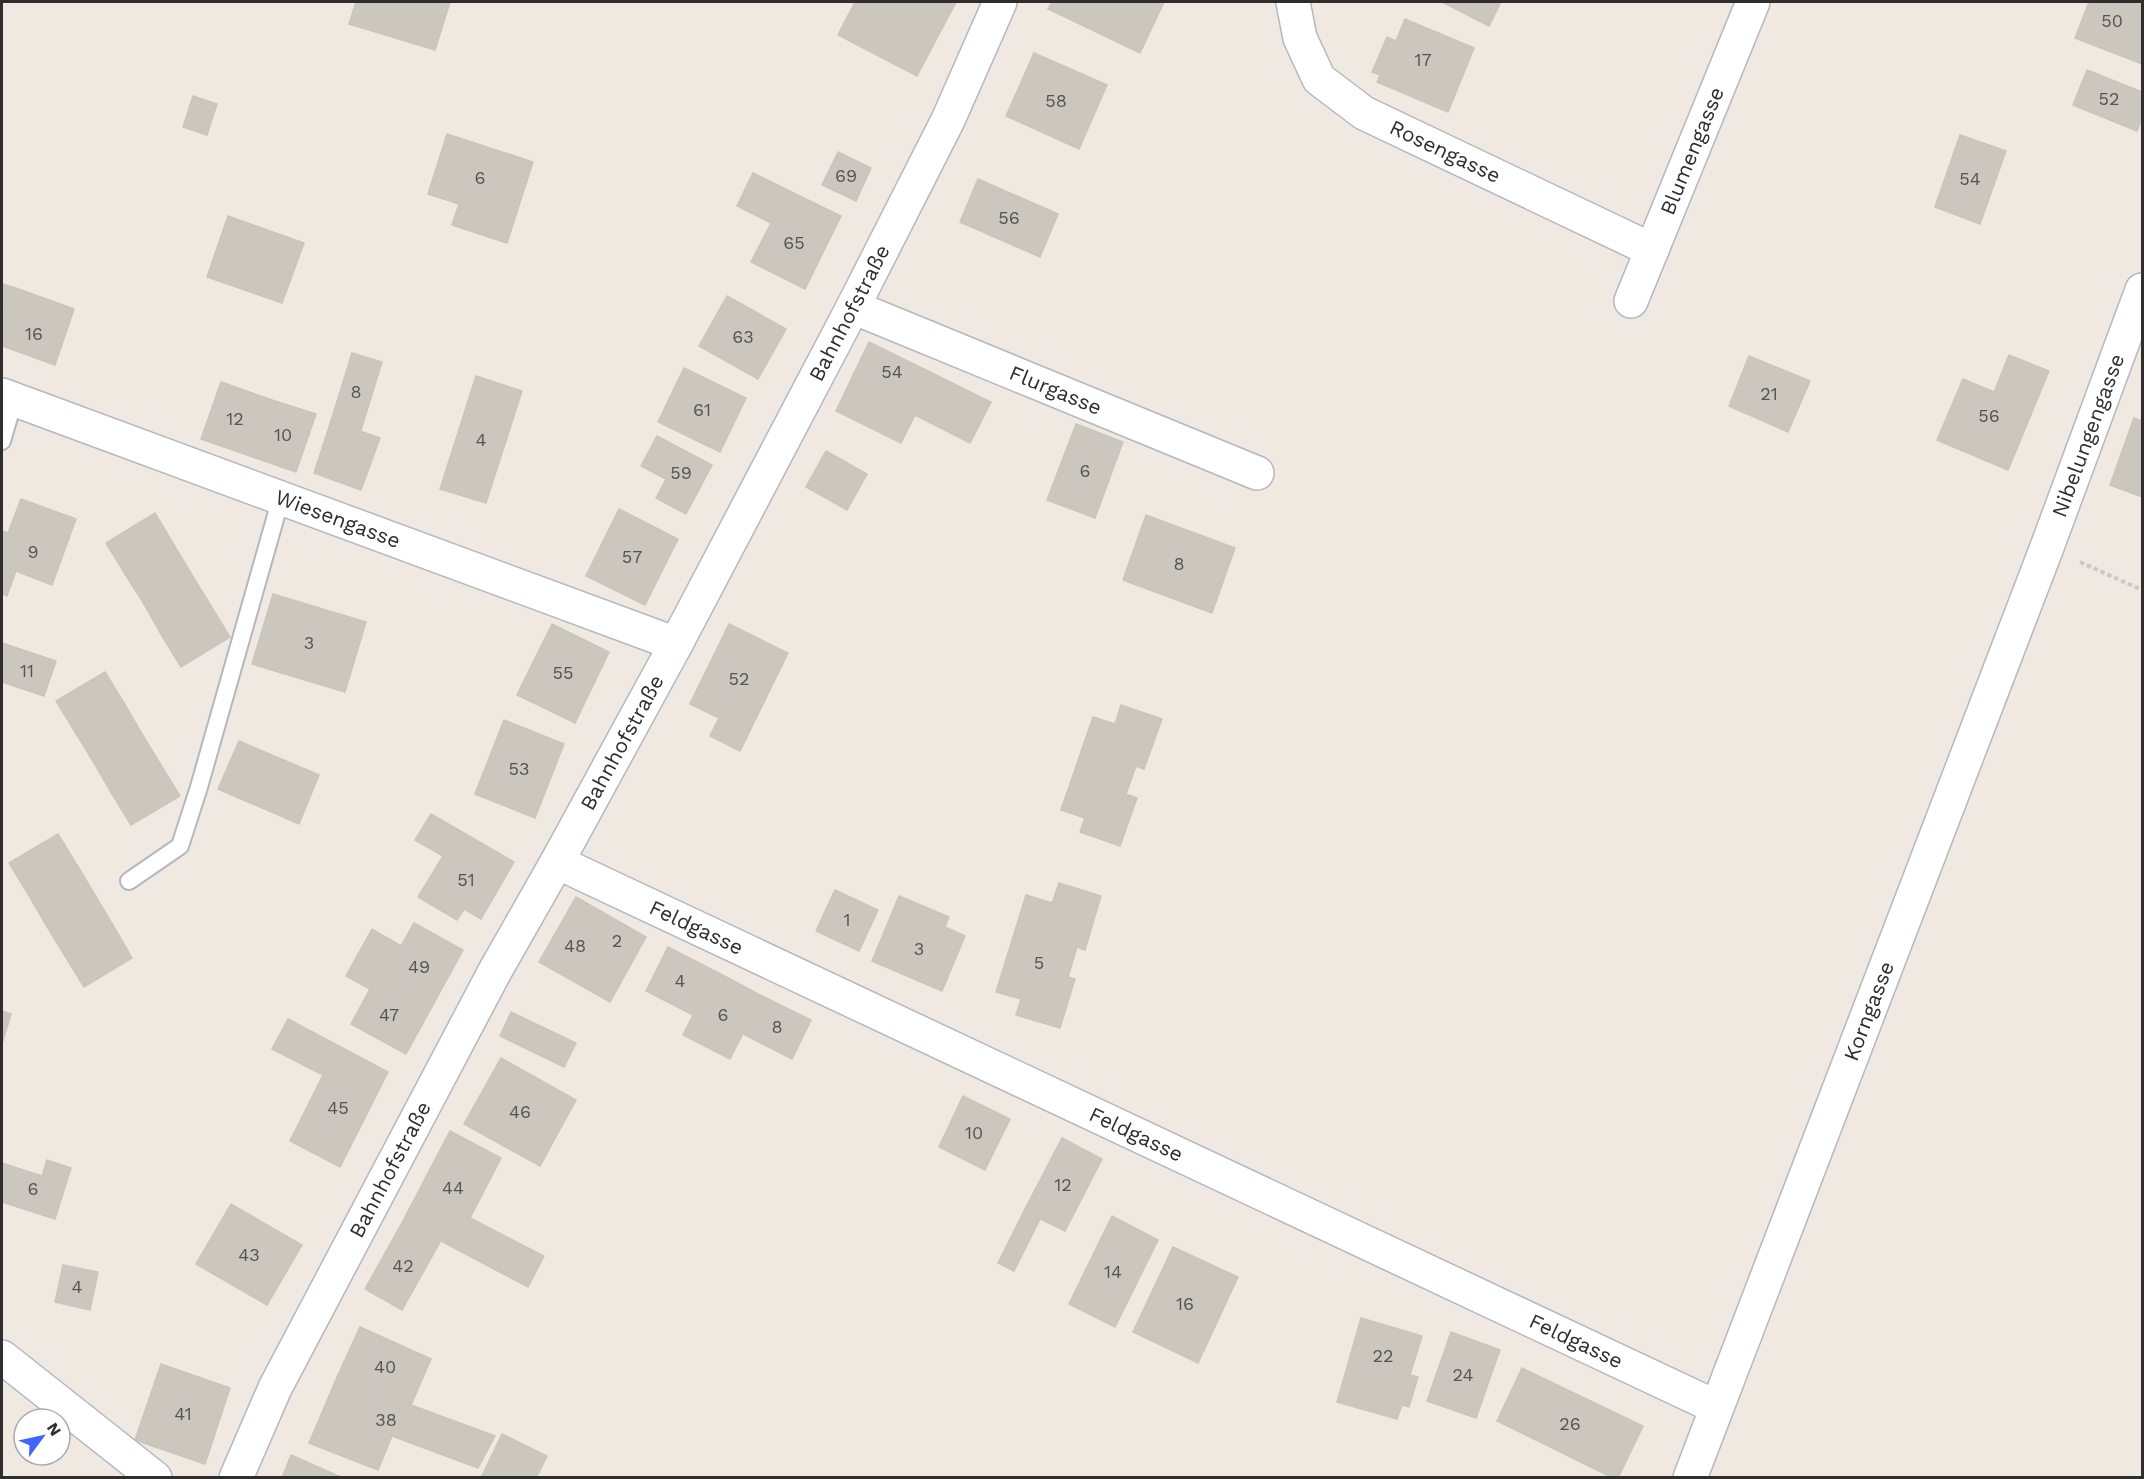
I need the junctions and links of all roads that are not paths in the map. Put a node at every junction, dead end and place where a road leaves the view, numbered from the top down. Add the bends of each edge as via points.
1 (1000, 2) edge
2 (1293, 2) edge
3 (1753, 2) edge
4 (1652, 250) junction
5 (2142, 290) edge
6 (1631, 301) dead end
7 (853, 307) junction
8 (8, 397) edge
9 (2, 441) edge
10 (1257, 473) dead end
11 (281, 498) junction
12 (2047, 547) joint
13 (676, 644) junction
14 (557, 862) junction
15 (129, 881) dead end
16 (2, 1357) edge
17 (1716, 1407) junction
18 (155, 1478) edge
19 (236, 1478) edge
20 (1690, 1478) edge

1 - 7 street, Bahnhofstraße via 948,120
2 - 4 street, Rosengasse via 1300,38 1319,79 1364,113
3 - 4 street, Blumengasse
4 - 6 street, Blumengasse
5 - 12 street, Nibelungengasse
7 - 10 street, Flurgasse
7 - 13 street, Bahnhofstraße
8 - 9 lane
8 - 11 street, Wiesengasse
11 - 13 street, Wiesengasse
11 - 15 lane via 180,846
12 - 17 street, Korngasse
13 - 14 street, Bahnhofstraße
14 - 17 street, Feldgasse
14 - 19 street, Bahnhofstraße via 274,1388
16 - 18 street
17 - 20 street, Korngasse

